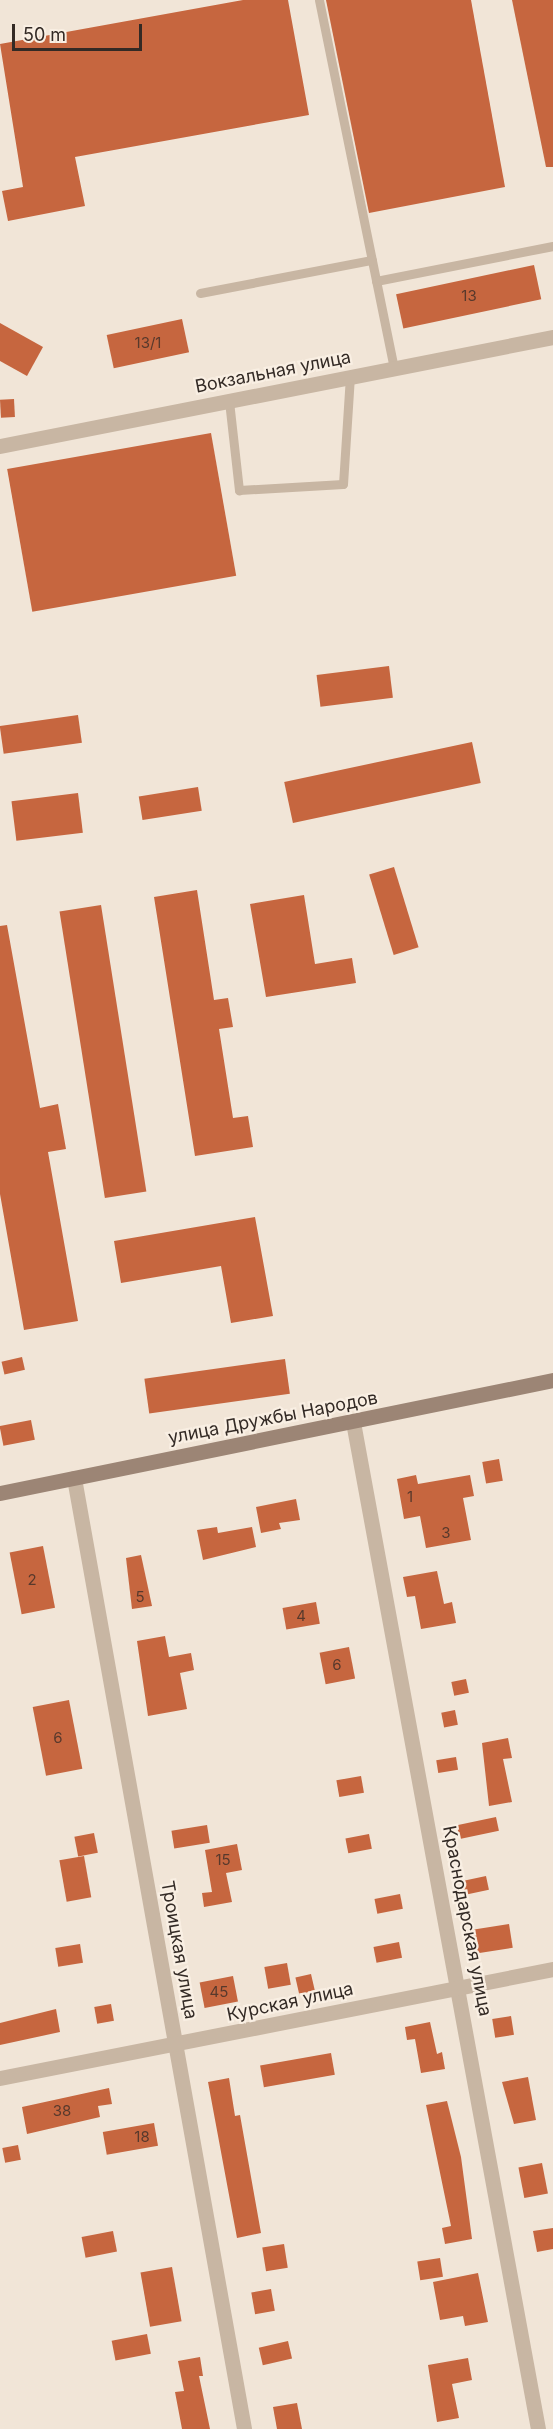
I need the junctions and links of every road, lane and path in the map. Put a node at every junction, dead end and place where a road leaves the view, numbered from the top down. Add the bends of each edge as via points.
1 (319, 0) edge
2 (553, 246) edge
3 (372, 260) junction
4 (376, 281) junction
5 (200, 293) dead end
6 (553, 337) edge
7 (394, 368) junction
8 (351, 377) junction
9 (229, 401) junction
10 (0, 446) edge
11 (553, 1380) edge
12 (353, 1422) junction
13 (74, 1478) junction
14 (0, 1493) edge
15 (553, 1969) edge
16 (460, 1987) junction
17 (177, 2045) junction
18 (0, 2078) edge
19 (244, 2429) edge
20 (538, 2429) edge

1 - 3 lane
2 - 4 lane
3 - 4 lane
3 - 5 lane
4 - 7 lane
6 - 7 street, Вокзальная улица
7 - 8 street, Вокзальная улица
8 - 9 street, Вокзальная улица
8 - 9 lane via 344,484 239,490
9 - 10 street, Вокзальная улица
11 - 12 street, улица Дружбы Народов
12 - 13 street, улица Дружбы Народов
12 - 16 street, Краснодарская улица
13 - 14 street, улица Дружбы Народов
13 - 17 street, Троицкая улица
15 - 16 street, Курская улица
16 - 17 street, Курская улица
16 - 20 street, Краснодарская улица
17 - 18 street, Курская улица
17 - 19 street, Троицкая улица

